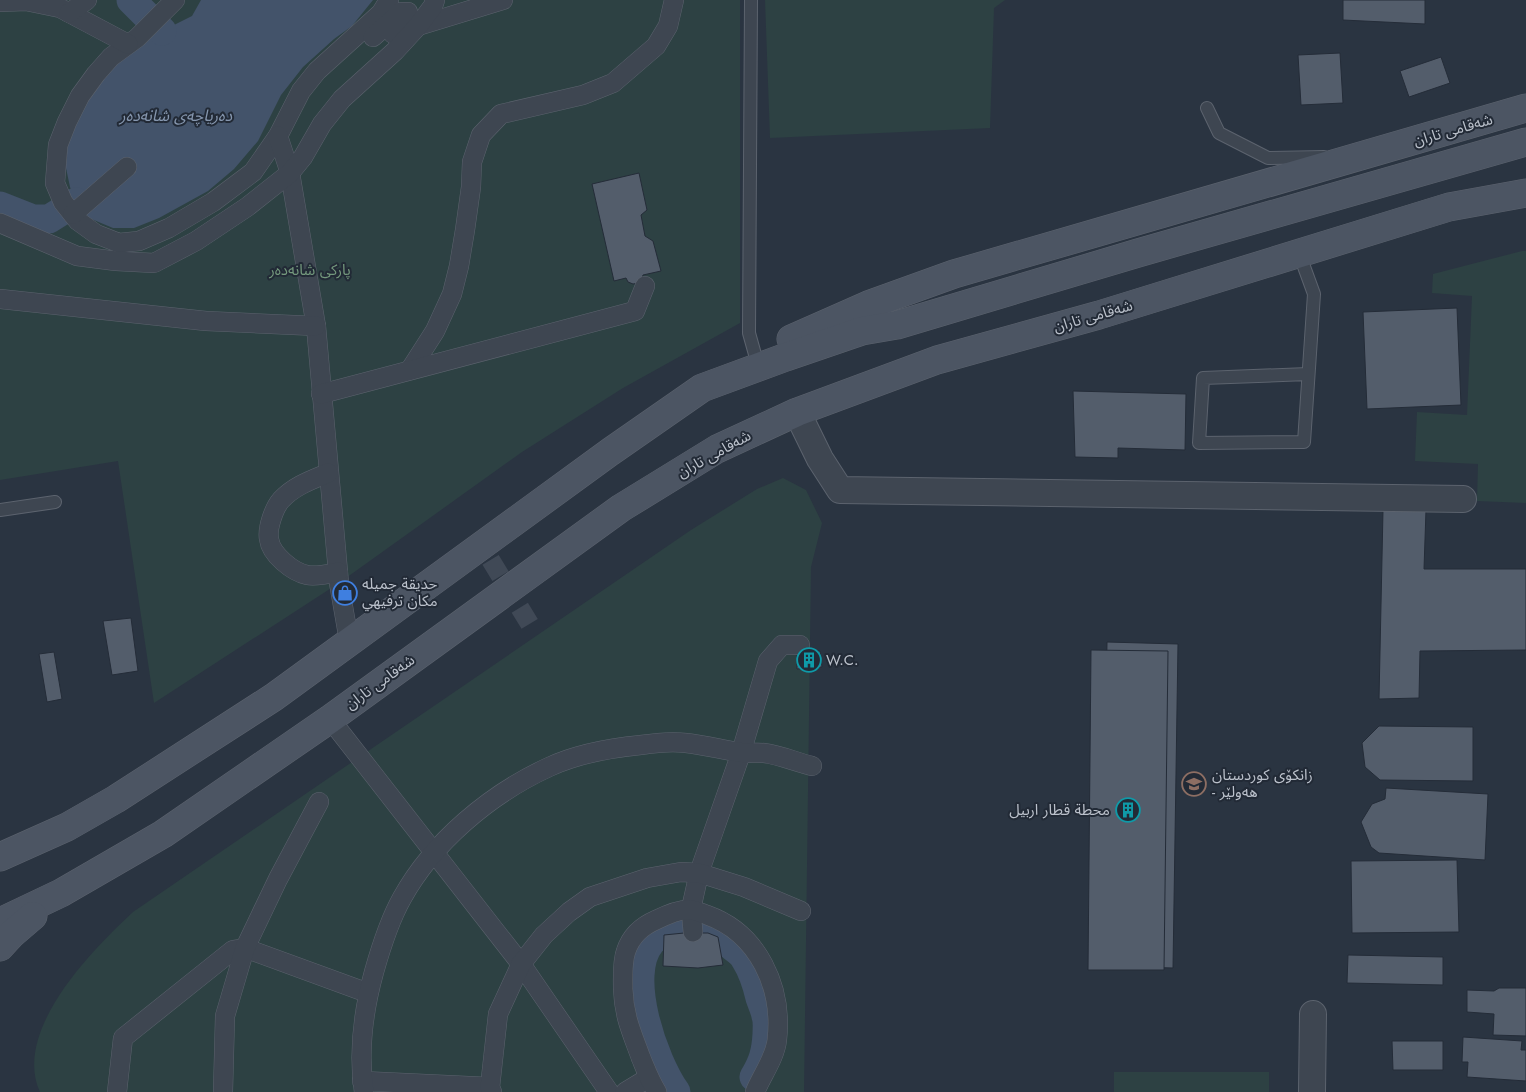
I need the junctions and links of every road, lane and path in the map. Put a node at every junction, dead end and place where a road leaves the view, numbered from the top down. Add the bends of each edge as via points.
1 (87, 0) edge
2 (389, 0) edge
3 (435, 0) edge
4 (503, 0) edge
5 (674, 0) edge
6 (751, 0) edge
7 (0, 2) edge
8 (173, 2) edge
9 (69, 13) junction
10 (418, 26) junction
11 (132, 41) junction
12 (339, 51) junction
13 (376, 69) junction
14 (1208, 108) dead end
15 (1526, 108) edge
16 (278, 136) junction
17 (1526, 142) edge
18 (1366, 156) junction
19 (127, 167) dead end
20 (290, 173) junction
21 (1526, 193) edge
22 (72, 212) junction
23 (0, 223) edge
24 (1299, 253) junction
25 (645, 286) dead end
26 (0, 299) edge
27 (316, 326) junction
28 (756, 358) junction
29 (410, 370) junction
30 (1308, 374) junction
31 (702, 388) junction
32 (321, 394) junction
33 (797, 412) junction
34 (328, 473) junction
35 (1463, 499) dead end
36 (55, 502) dead end
37 (0, 510) edge
38 (338, 572) junction
39 (349, 641) junction
40 (800, 645) dead end
41 (330, 719) junction
42 (741, 753) junction
43 (812, 766) dead end
44 (319, 802) dead end
45 (433, 852) junction
46 (0, 857) edge
47 (699, 873) junction
48 (61, 894) junction
49 (801, 912) dead end
50 (0, 922) edge
51 (692, 922) junction
52 (0, 947) edge
53 (245, 948) junction
54 (521, 964) junction
55 (368, 993) junction
56 (1313, 1014) dead end
57 (653, 1085) edge
58 (363, 1086) edge
59 (491, 1089) edge
60 (117, 1092) edge
61 (223, 1092) edge
62 (609, 1092) edge
63 (625, 1092) edge
64 (755, 1092) edge
65 (1312, 1092) edge

1 - 9 street
2 - 12 street via 381,12
3 - 10 street
4 - 10 street
5 - 29 street via 668,26 656,46 613,83 583,95 501,114 482,135 472,162 465,230 452,294
6 - 28 lane via 749,332
7 - 9 street via 26,1
8 - 11 street
9 - 11 street
10 - 13 street
11 - 22 street via 111,56 80,96 58,145 55,183
12 - 13 street via 349,55 401,12 408,12 409,18 375,57
12 - 16 street via 301,91
13 - 20 street via 332,111
14 - 18 lane via 1219,133 1268,158
15 - 18 main road, شەقامی تاران
16 - 20 street
16 - 22 street via 253,172 213,202 139,241 120,243 96,234
17 - 31 main road, شەقامی تاران via 897,325 862,331
18 - 28 main road, شەقامی تاران via 954,274 823,324
19 - 22 street
20 - 23 street via 196,241 154,263 77,256
20 - 27 street
21 - 24 main road, شەقامی تاران via 1449,207
24 - 30 lane via 1314,294
24 - 33 main road, شەقامی تاران via 1099,315 937,360
25 - 29 street via 635,311
26 - 27 street via 206,321
27 - 32 street
28 - 31 main road, شەقامی تاران
29 - 32 street
30 - 30 lane via 1304,442 1199,443 1203,378
31 - 39 main road, شەقامی تاران
32 - 34 street
33 - 35 street via 820,459 840,490
33 - 41 main road, شەقامی تاران via 717,449 621,508
34 - 38 street
34 - 38 street via 280,500 270,524 269,539 284,562 299,572 308,576
36 - 37 lane
38 - 39 street
39 - 46 main road, شەقامی تاران via 274,697 116,799 67,828
40 - 42 street via 782,645 768,661
41 - 45 street
41 - 48 main road, شەقامی تاران via 163,834
42 - 43 street via 765,753
42 - 45 street via 684,742 642,744 577,757 550,767 497,797
42 - 47 street
44 - 53 street
45 - 54 street
45 - 55 street via 402,898 386,933
47 - 49 street via 744,887
47 - 51 street
47 - 54 street via 681,872 647,878 590,897 544,935
48 - 50 main road, شەقامی تاران
48 - 52 main road
51 - 57 street via 670,913 636,932 626,952 624,1005 630,1031
51 - 64 street via 722,920 743,935 765,966 776,1002 777,1042
53 - 55 street
53 - 60 street via 233,950 123,1038
53 - 61 street via 225,1016
54 - 59 street via 498,1014
54 - 62 street
55 - 58 street via 361,1056
56 - 65 street
57 - 63 street
58 - 59 street

